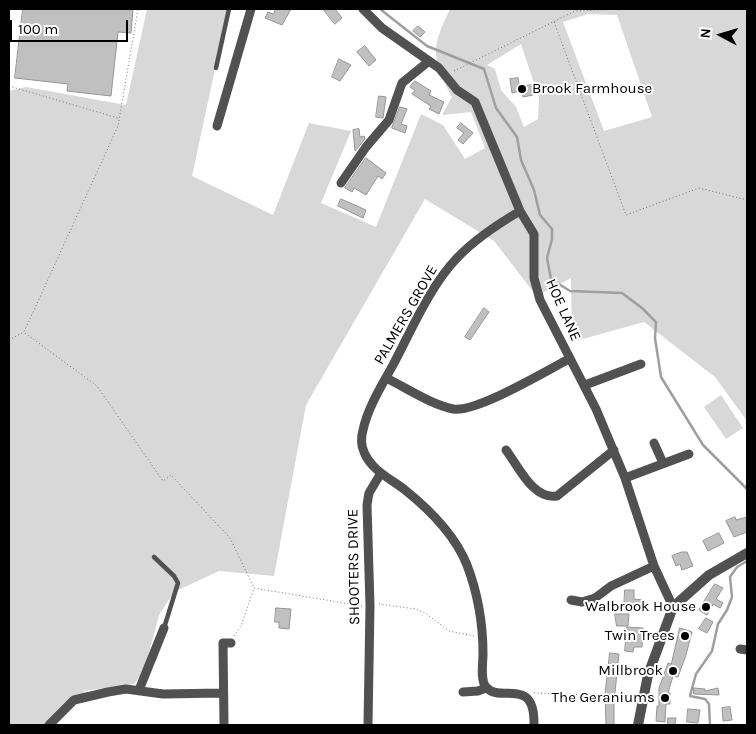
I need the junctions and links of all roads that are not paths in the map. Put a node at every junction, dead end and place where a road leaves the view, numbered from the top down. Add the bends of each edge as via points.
1 (230, 9) edge
2 (251, 9) edge
3 (363, 9) edge
4 (429, 61) junction
5 (216, 68) dead end
6 (217, 126) dead end
7 (341, 183) dead end
8 (520, 211) junction
9 (569, 359) junction
10 (642, 364) dead end
11 (386, 378) junction
12 (585, 385) junction
13 (654, 443) dead end
14 (506, 450) dead end
15 (614, 450) junction
16 (689, 454) dead end
17 (663, 463) junction
18 (381, 473) junction
19 (625, 478) junction
20 (747, 553) edge
21 (154, 557) dead end
22 (654, 566) junction
23 (572, 600) dead end
24 (673, 607) junction
25 (164, 628) joint
26 (223, 643) road end
27 (486, 688) junction
28 (139, 690) junction
29 (462, 692) dead end
30 (222, 693) junction
31 (49, 725) edge
32 (224, 725) edge
33 (368, 725) edge
34 (534, 725) edge
35 (638, 725) edge

1 - 5 lane
2 - 6 street
3 - 4 street, HOE LANE via 382,28
4 - 7 street via 402,83 389,120
4 - 8 street, HOE LANE via 446,75 457,90 474,102
8 - 9 street, HOE LANE via 534,234 534,278 540,300
8 - 11 street, PALMERS GROVE via 494,226 449,267
9 - 11 street, PALMERS GROVE via 479,405 460,410 442,405
9 - 12 street, HOE LANE
10 - 12 street
11 - 18 street, PALMERS GROVE via 366,418 362,443 368,460
12 - 15 street, HOE LANE
13 - 17 street
14 - 15 street via 539,494 548,497 557,496
15 - 19 street, HOE LANE
16 - 17 street
17 - 19 street
18 - 27 street via 428,511 457,544 479,604
18 - 33 street, SHOOTERS DRIVE via 369,493 367,505 370,604
19 - 22 street, HOE LANE
20 - 24 street via 709,575
21 - 25 lane via 178,583
22 - 23 street via 611,586 595,598 582,602
22 - 24 street, HOE LANE
24 - 35 street via 643,696
25 - 28 street
26 - 30 street
27 - 29 street
27 - 34 street via 524,696 534,712
28 - 30 street via 163,694
28 - 31 street via 108,692 74,700
30 - 32 street

